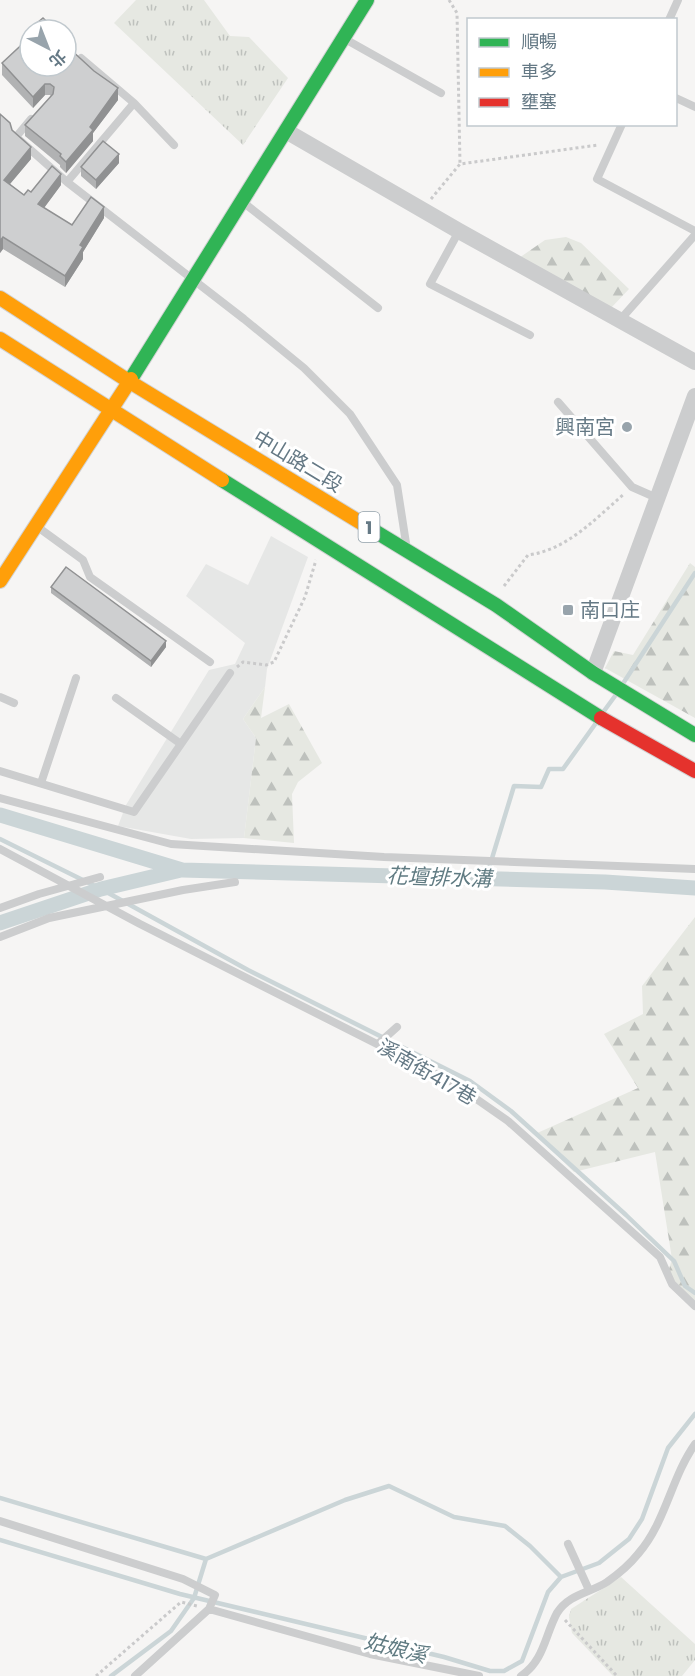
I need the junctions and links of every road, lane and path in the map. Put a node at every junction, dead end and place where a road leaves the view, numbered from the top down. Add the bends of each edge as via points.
1 (367, 0) edge
2 (449, 0) edge
3 (678, 0) edge
4 (670, 18) edge
5 (343, 38) junction
6 (81, 58) edge
7 (441, 93) dead end
8 (677, 99) edge
9 (134, 103) junction
10 (695, 107) edge
11 (40, 110) edge
12 (621, 126) edge
13 (286, 131) junction
14 (174, 145) dead end
15 (598, 145) dead end
16 (460, 164) junction
17 (67, 182) junction
18 (242, 201) junction
19 (423, 210) junction
20 (459, 231) junction
21 (695, 233) edge
22 (192, 280) junction
23 (0, 298) edge
24 (378, 308) dead end
25 (620, 320) junction
26 (530, 334) dead end
27 (0, 339) edge
28 (695, 362) edge
29 (130, 382) junction
30 (695, 396) edge
31 (558, 402) dead end
32 (113, 409) junction
33 (632, 487) junction
34 (657, 498) junction
35 (36, 526) junction
36 (322, 542) junction
37 (407, 550) junction
38 (0, 581) edge
39 (494, 609) junction
40 (210, 662) dead end
41 (230, 673) joint
42 (598, 676) junction
43 (76, 678) dead end
44 (0, 697) edge
45 (116, 698) dead end
46 (14, 703) dead end
47 (695, 735) edge
48 (181, 744) junction
49 (0, 771) edge
50 (695, 771) edge
51 (41, 783) junction
52 (0, 798) edge
53 (0, 849) edge
54 (695, 869) edge
55 (100, 877) dead end
56 (235, 882) dead end
57 (71, 885) junction
58 (108, 905) junction
59 (0, 908) edge
60 (0, 937) edge
61 (397, 1028) dead end
62 (378, 1044) junction
63 (695, 1306) edge
64 (695, 1444) edge
65 (0, 1521) edge
66 (568, 1544) dead end
67 (589, 1590) junction
68 (209, 1609) junction
69 (558, 1612) junction
70 (96, 1676) edge
71 (135, 1676) edge
72 (479, 1676) edge
73 (521, 1676) edge
74 (617, 1676) edge

1 - 5 main road
2 - 16 path via 457,13
3 - 4 lane
5 - 7 lane
5 - 13 main road
6 - 9 lane
8 - 10 lane
9 - 14 lane
9 - 17 lane
11 - 17 lane via 16,136
12 - 21 lane via 597,179
13 - 18 main road
13 - 19 street
15 - 16 path
16 - 19 path
17 - 22 lane
18 - 22 main road
18 - 24 lane
19 - 20 street
20 - 25 street
20 - 26 lane via 430,284
21 - 25 lane
22 - 29 main road
22 - 37 lane via 304,368 350,414 397,485
23 - 29 main road, 中山路二段 / 1
25 - 28 street
27 - 32 main road, 1
29 - 32 main road
29 - 37 main road, 中山路二段 / 1
30 - 34 street
31 - 33 lane
32 - 35 main road
32 - 36 main road, 1
33 - 34 lane
33 - 39 path via 581,532 544,553 528,555 502,589
34 - 42 street
35 - 38 main road
35 - 40 lane via 83,560 90,577
36 - 41 path via 305,597 274,662 243,662
36 - 50 main road, 1 via 482,638 583,708
37 - 39 main road, 中山路二段 / 1
39 - 42 main road, 中山路二段 / 1
41 - 48 lane
42 - 47 main road, 1
43 - 51 lane
44 - 46 lane
45 - 48 lane
48 - 51 lane via 134,812
49 - 51 lane
52 - 54 lane via 171,844
53 - 57 lane, 溪南街417巷
55 - 57 lane
56 - 58 lane
57 - 58 lane, 溪南街417巷
57 - 59 lane
58 - 60 lane via 49,918
58 - 62 lane, 溪南街417巷
61 - 62 lane
62 - 63 lane, 溪南街417巷 via 452,1082 508,1121 660,1257 672,1284
64 - 67 lane via 684,1460 663,1516 638,1555 607,1582
65 - 68 lane via 183,1579 215,1595
66 - 67 lane
67 - 69 lane via 573,1597
68 - 70 path via 181,1602
68 - 71 lane
68 - 72 lane via 369,1654
69 - 73 lane via 541,1654
69 - 74 path

